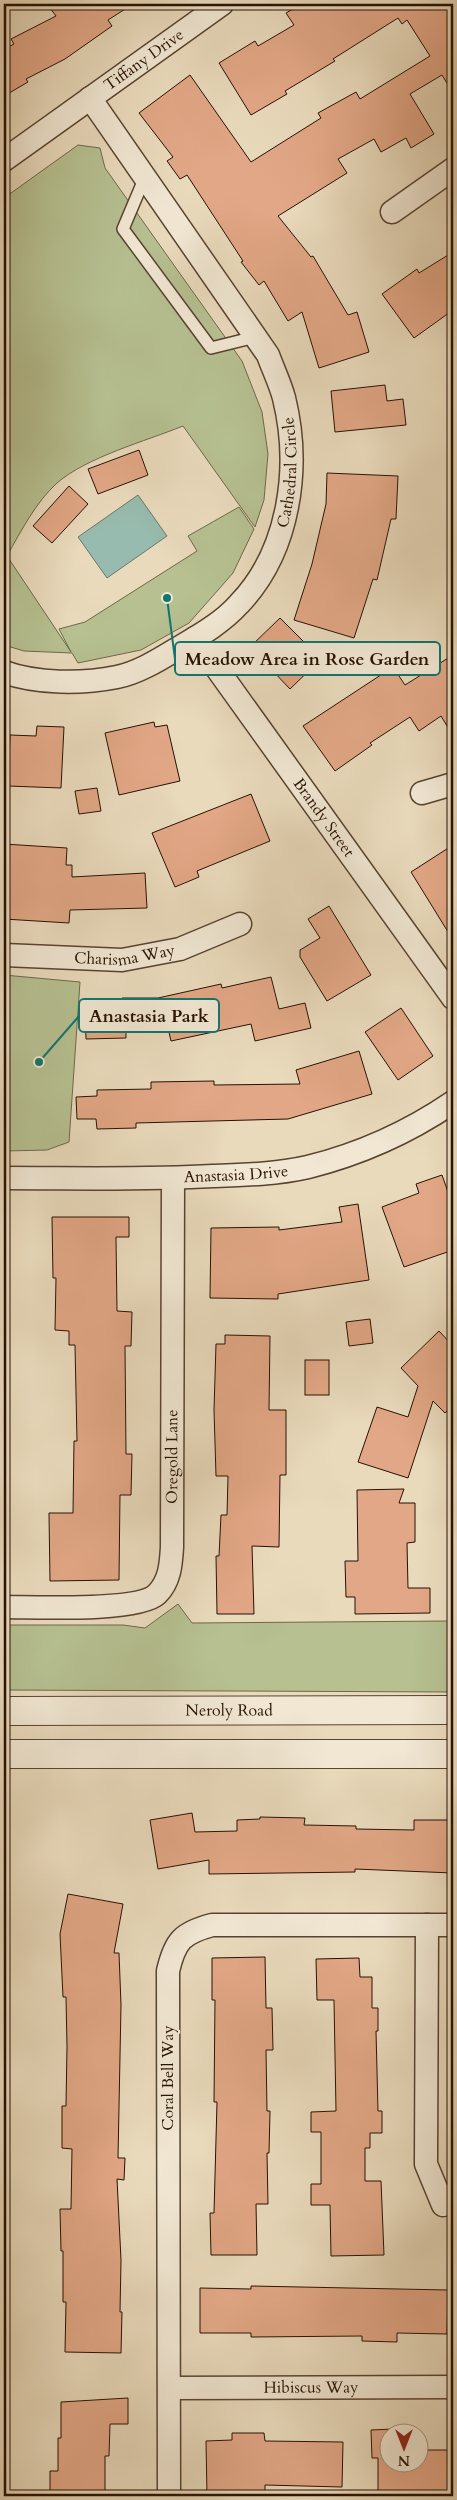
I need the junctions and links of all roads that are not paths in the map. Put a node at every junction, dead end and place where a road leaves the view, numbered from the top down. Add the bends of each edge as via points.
1 (222, 4) edge
2 (90, 98) junction
3 (4, 160) edge
4 (453, 169) edge
5 (145, 177) junction
6 (392, 212) dead end
7 (256, 337) junction
8 (195, 638) junction
9 (4, 672) edge
10 (453, 784) edge
11 (422, 792) dead end
12 (240, 924) dead end
13 (4, 955) edge
14 (453, 998) edge
15 (453, 1102) edge
16 (4, 1178) edge
17 (173, 1178) junction
18 (13, 1607) edge
19 (453, 1710) edge
20 (4, 1711) edge
21 (4, 1754) edge
22 (453, 1754) edge
23 (427, 1925) junction
24 (453, 1925) edge
25 (443, 2205) dead end
26 (453, 2387) edge
27 (170, 2388) junction
28 (169, 2496) edge

1 - 2 street, Tiffany Drive
2 - 3 street, Tiffany Drive
2 - 5 street, Cathedral Circle
4 - 6 street
5 - 7 street, Cathedral Circle
5 - 7 lane via 123,229 211,348
7 - 8 street, Cathedral Circle via 268,355 284,398 290,437 292,473 284,520 268,566 240,604
8 - 9 street, Cathedral Circle via 153,664 118,677 46,680
8 - 14 street, Brandy Street
10 - 11 street
12 - 13 street, Charisma Way via 180,949 122,960
15 - 17 street, Anastasia Drive via 391,1138 306,1167
16 - 17 street, Anastasia Drive
17 - 18 street, Oregold Lane via 170,1568 165,1583 156,1595 142,1602
19 - 20 street, Neroly Road
21 - 22 street
23 - 24 street, Coral Bell Way
23 - 25 street via 426,2164
23 - 27 street, Coral Bell Way via 212,1925 189,1931 173,1949 168,1971
26 - 27 street, Hibiscus Way
27 - 28 street, Coral Bell Way

